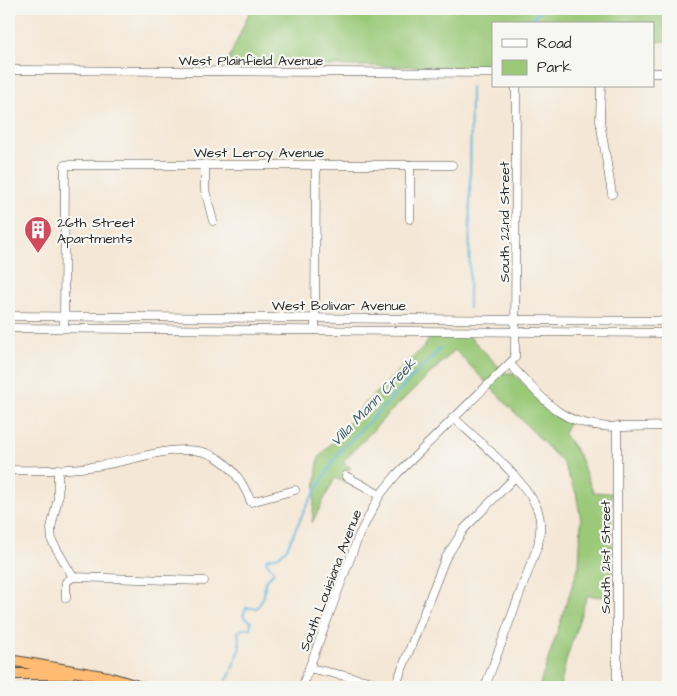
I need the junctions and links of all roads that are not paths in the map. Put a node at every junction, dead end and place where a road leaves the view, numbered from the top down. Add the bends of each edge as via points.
1 (9, 70) edge
2 (492, 73) edge
3 (654, 73) edge
4 (668, 73) edge
5 (516, 88) edge
6 (601, 88) edge
7 (206, 164) junction
8 (316, 164) junction
9 (410, 165) junction
10 (452, 165) dead end
11 (612, 194) dead end
12 (410, 219) dead end
13 (213, 221) dead end
14 (9, 316) edge
15 (64, 316) junction
16 (188, 317) junction
17 (315, 317) junction
18 (516, 319) junction
19 (668, 321) edge
20 (9, 328) edge
21 (64, 328) junction
22 (188, 329) junction
23 (315, 330) junction
24 (516, 331) junction
25 (668, 333) edge
26 (512, 361) junction
27 (453, 417) junction
28 (618, 426) junction
29 (668, 426) edge
30 (58, 469) junction
31 (9, 470) edge
32 (346, 476) dead end
33 (515, 477) junction
34 (295, 490) dead end
35 (380, 495) junction
36 (73, 577) junction
37 (204, 581) dead end
38 (66, 598) dead end
39 (9, 660) edge
40 (309, 668) junction
41 (9, 674) edge
42 (108, 677) junction
43 (141, 687) edge
44 (302, 687) edge
45 (395, 687) edge
46 (485, 687) edge
47 (616, 687) edge

1 - 2 street, West Plainfield Avenue
3 - 4 street
5 - 18 street, South 22nd Street
6 - 11 street via 600,121
7 - 8 street, West Leroy Avenue
7 - 13 street via 205,190
7 - 15 street, West Leroy Avenue via 65,165
8 - 9 street, West Leroy Avenue
8 - 17 street
9 - 10 street, West Leroy Avenue
9 - 12 street
14 - 15 street, West Bolivar Avenue
15 - 16 street, West Bolivar Avenue
15 - 21 street
16 - 17 street, West Bolivar Avenue
16 - 22 street
17 - 18 street, West Bolivar Avenue
17 - 23 street
18 - 19 street, West Bolivar Avenue
18 - 24 street, South 22nd Street
20 - 21 street, West Bolivar Avenue
21 - 22 street, West Bolivar Avenue
22 - 23 street, West Bolivar Avenue
23 - 24 street, West Bolivar Avenue
24 - 25 street, West Bolivar Avenue
24 - 26 street, South 22nd Street
26 - 27 street, South Louisiana Avenue
26 - 28 street via 541,397 561,413 587,423
27 - 33 street
27 - 35 street, South Louisiana Avenue
28 - 29 street
28 - 47 street, South 21st Street
30 - 31 street
30 - 34 street via 95,466 170,450 196,450 217,457 232,467 251,502
30 - 36 street via 58,498 50,528 52,540
32 - 35 street
33 - 45 street via 464,529 449,553
33 - 46 street via 532,498 541,528 538,545
35 - 40 street, South Louisiana Avenue via 356,543
36 - 37 street
36 - 38 street via 66,582
39 - 42 highway
40 - 44 street, South Louisiana Avenue
40 - 45 street
41 - 42 highway
42 - 43 highway

